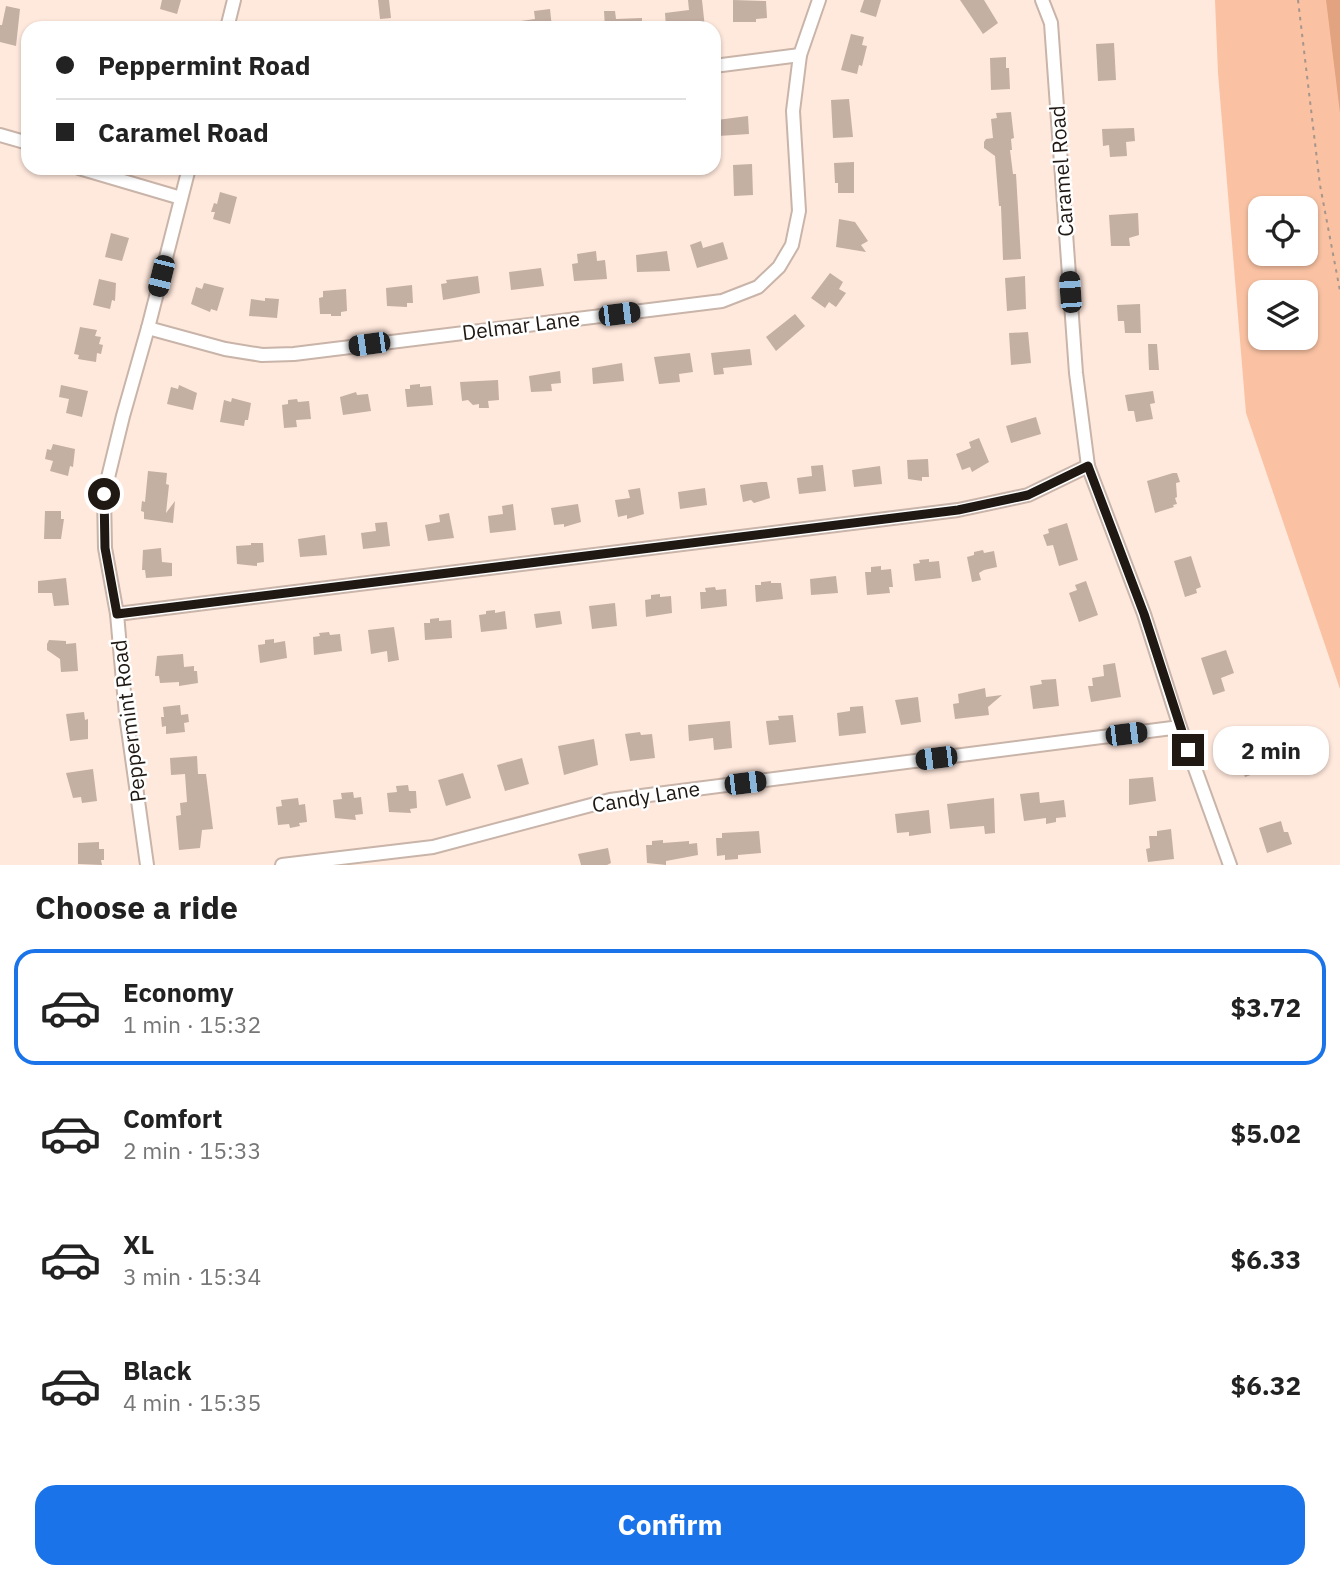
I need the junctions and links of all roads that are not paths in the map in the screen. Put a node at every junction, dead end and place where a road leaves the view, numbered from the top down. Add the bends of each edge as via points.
1 (234, 0) edge
2 (819, 0) edge
3 (1042, 0) edge
4 (229, 21) edge
5 (800, 55) junction
6 (721, 65) edge
7 (0, 135) edge
8 (21, 141) edge
9 (103, 175) edge
10 (187, 175) edge
11 (181, 198) junction
12 (148, 328) junction
13 (1088, 466) junction
14 (117, 614) junction
15 (1180, 727) junction
16 (147, 865) edge
17 (282, 865) edge
18 (1230, 865) edge

1 - 4 street
2 - 5 street, Delmar Lane
3 - 13 street, Caramel Road via 1051,23 1076,373
5 - 6 street
5 - 12 street, Delmar Lane via 793,111 799,211 792,244 779,267 758,287 722,301 294,354 225,349
7 - 8 street
9 - 11 street
10 - 11 street, Peppermint Road
11 - 12 street, Peppermint Road
12 - 14 street, Peppermint Road via 104,494 105,548
13 - 14 street via 1028,495 958,510
13 - 15 street, Caramel Road via 1144,614
14 - 16 street, Peppermint Road
15 - 17 street, Candy Lane via 610,800 433,847
15 - 18 street, Caramel Road

